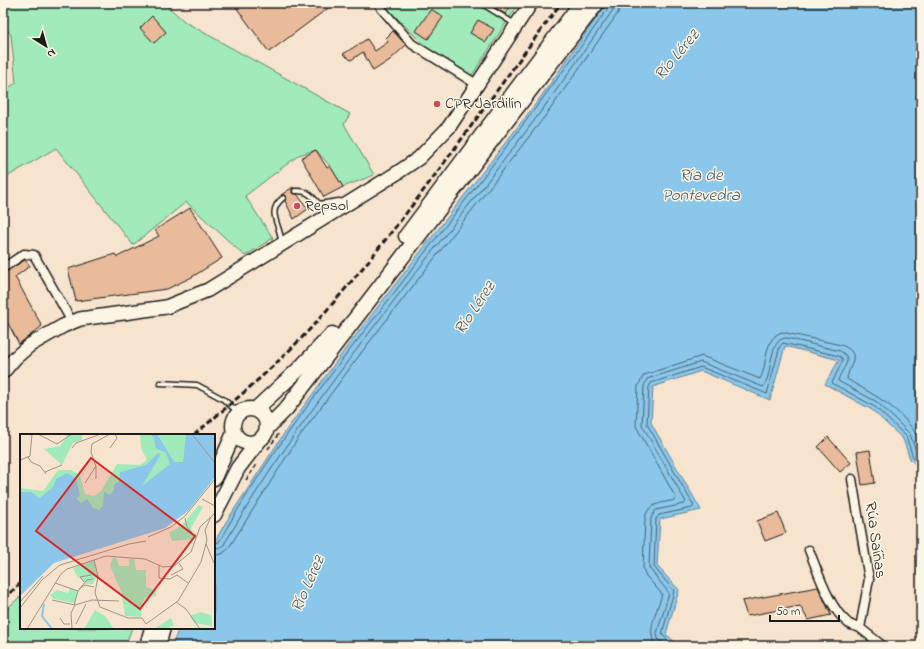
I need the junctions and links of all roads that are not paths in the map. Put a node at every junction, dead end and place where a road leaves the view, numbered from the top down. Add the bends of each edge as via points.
1 (380, 3) edge
2 (481, 3) edge
3 (531, 3) edge
4 (581, 3) edge
5 (597, 3) edge
6 (517, 25) junction
7 (478, 85) junction
8 (295, 191) dead end
9 (283, 198) dead end
10 (347, 204) junction
11 (280, 245) junction
12 (3, 268) edge
13 (72, 322) junction
14 (3, 372) edge
15 (160, 382) dead end
16 (256, 409) junction
17 (239, 413) junction
18 (268, 427) junction
19 (234, 433) junction
20 (258, 442) junction
21 (215, 476) edge
22 (852, 479) dead end
23 (215, 513) edge
24 (809, 550) dead end
25 (860, 628) junction
26 (152, 629) edge
27 (163, 629) edge
28 (146, 646) edge
29 (158, 646) edge
30 (883, 646) edge

1 - 7 street via 381,8 412,44
2 - 6 lane
3 - 6 main road
4 - 16 highway via 336,330
5 - 18 highway via 286,409
6 - 7 main road
7 - 10 main road via 449,127 419,158
8 - 10 lane via 310,194 319,204 339,200
9 - 11 lane via 277,203 274,218 281,236
10 - 11 main road
11 - 13 main road via 208,290 185,301 166,307
12 - 13 street via 24,254 34,255
13 - 14 main road via 30,345
15 - 17 lane via 197,385 223,399
16 - 17 highway via 250,408
16 - 18 highway via 265,416
17 - 19 highway via 233,422
18 - 20 highway via 265,436
19 - 20 highway via 241,441
19 - 21 highway
20 - 23 highway via 238,468
22 - 25 street, Rúa Saíñas via 869,579
24 - 25 street via 838,611 849,624
25 - 30 street
26 - 28 highway
27 - 29 highway

